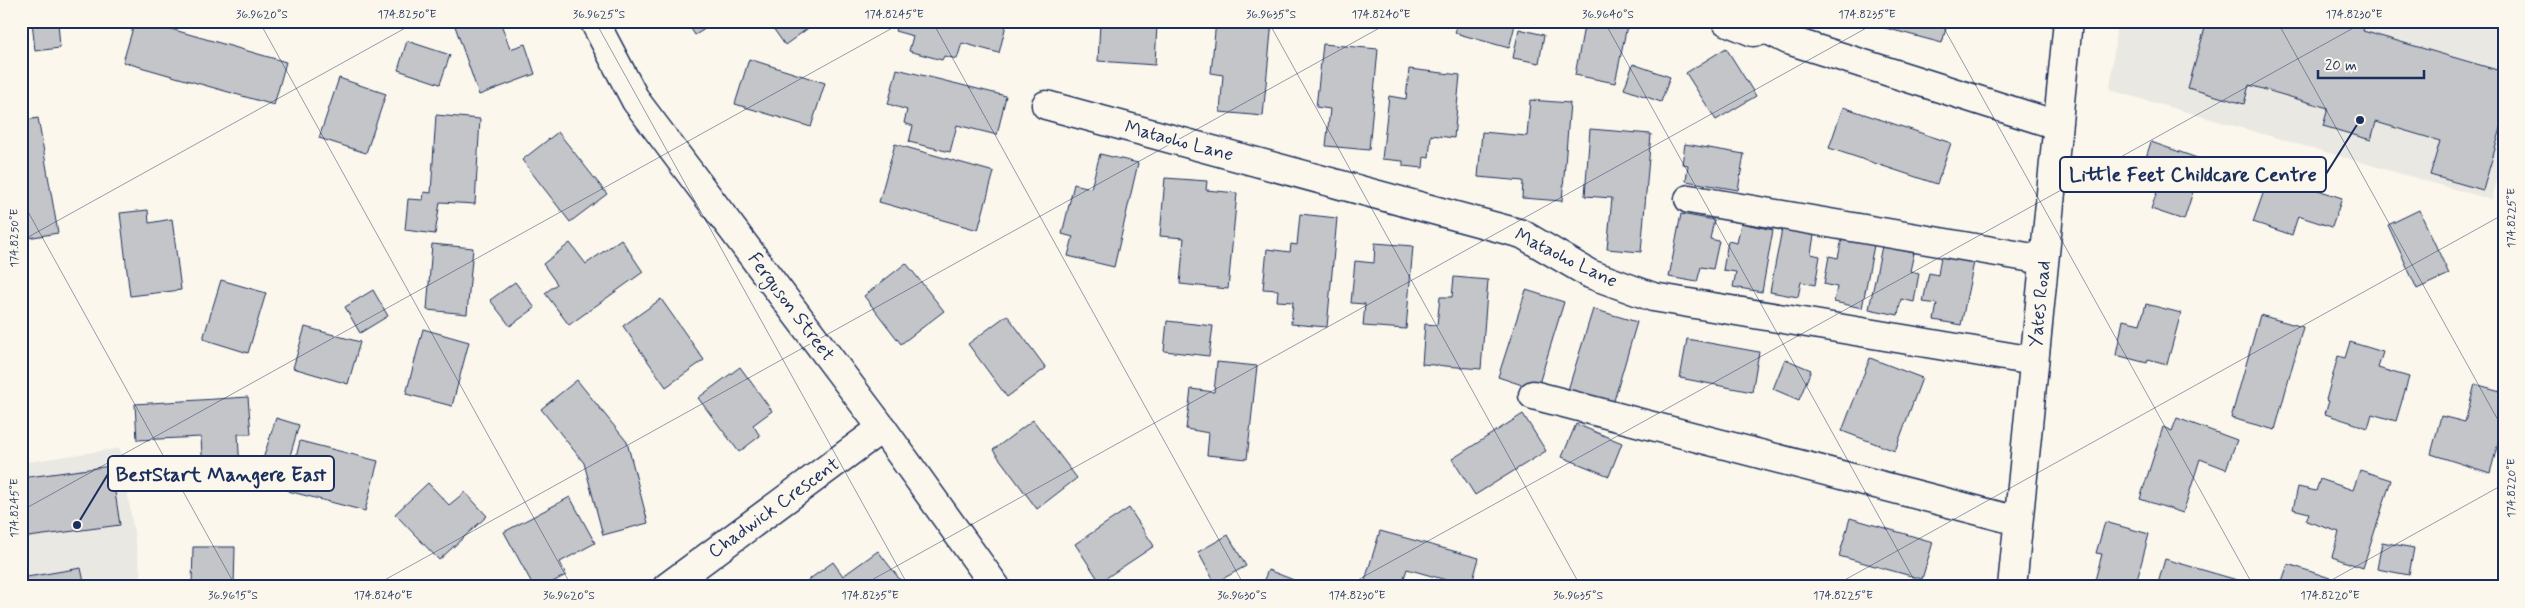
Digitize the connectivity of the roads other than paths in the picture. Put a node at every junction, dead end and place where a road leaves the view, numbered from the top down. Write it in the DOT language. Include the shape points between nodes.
graph roads {
  1 [pos="594,21"];
  2 [pos="1726,21"];
  3 [pos="2068,21"];
  4 [pos="1765,26"];
  5 [pos="1046,105"];
  6 [pos="2057,125"];
  7 [pos="1689,199"];
  8 [pos="2044,260"];
  9 [pos="2034,362"];
  10 [pos="1533,395"];
  11 [pos="882,428"];
  12 [pos="2018,521"];
  13 [pos="667,587"];
  14 [pos="996,587"];
  15 [pos="2012,587"];
  1 -- 11 [label="street, Ferguson Street" via="636,101"];
  2 -- 4 [label="street" via="1752,32"];
  3 -- 6 [label="street, Yates Road"];
  4 -- 6 [label="street" via="1788,40"];
  5 -- 9 [label="street, Mataoho Lane" via="1522,234 1590,274 1653,297"];
  6 -- 8 [label="street, Yates Road"];
  7 -- 8 [label="street"];
  8 -- 9 [label="street, Yates Road"];
  9 -- 12 [label="street, Yates Road"];
  10 -- 12 [label="street"];
  11 -- 13 [label="street, Chadwick Crescent"];
  11 -- 14 [label="street, Ferguson Street"];
  12 -- 15 [label="street, Yates Road"];
}
